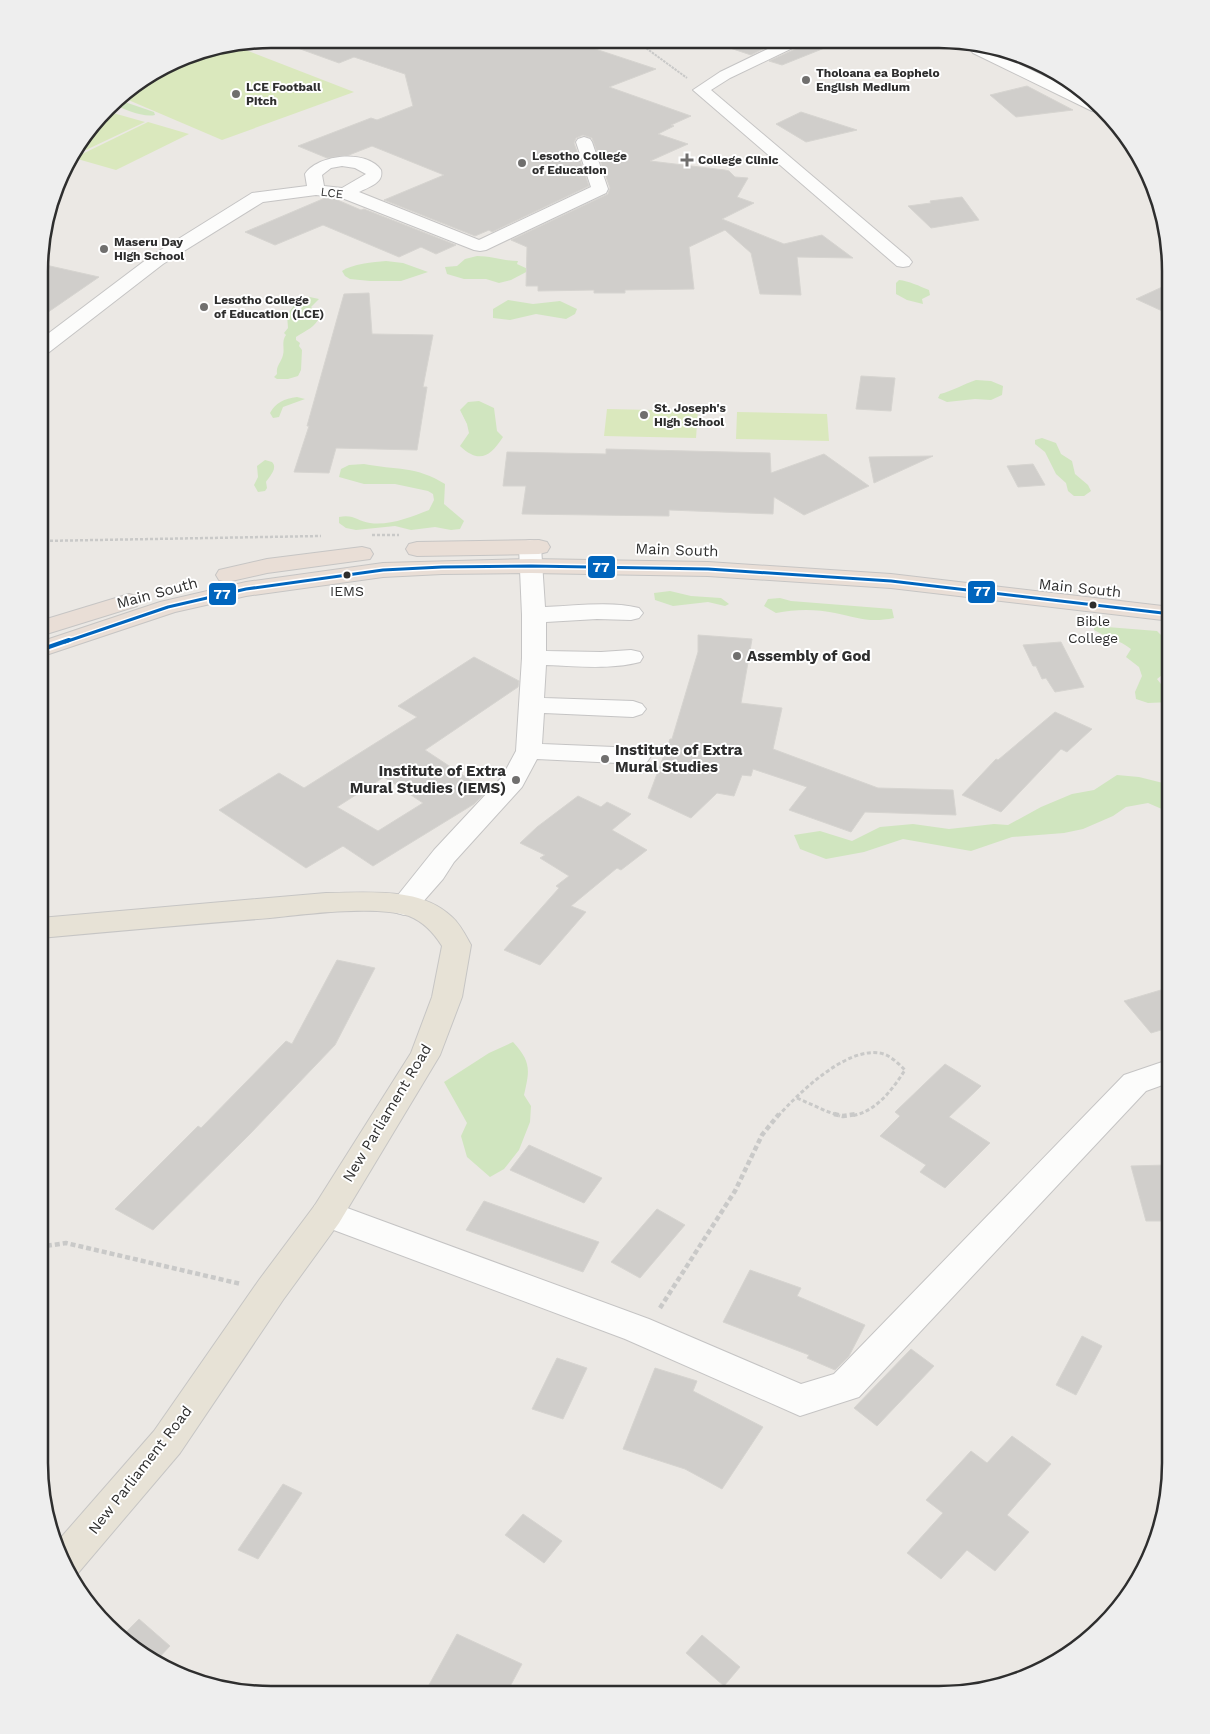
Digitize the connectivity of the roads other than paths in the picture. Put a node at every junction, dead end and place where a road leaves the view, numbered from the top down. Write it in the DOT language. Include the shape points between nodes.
graph roads {
  1 [pos="781,48"];
  2 [pos="981,52"];
  3 [pos="1086,102"];
  4 [pos="584,142"];
  5 [pos="316,190"];
  6 [pos="345,193"];
  7 [pos="903,262"];
  8 [pos="48,343"];
  9 [pos="530,556"];
  10 [pos="1162,599"];
  11 [pos="631,613"];
  12 [pos="1162,613"];
  13 [pos="534,615"];
  14 [pos="48,625"];
  15 [pos="48,647"];
  16 [pos="631,657"];
  17 [pos="534,658"];
  18 [pos="531,704"];
  19 [pos="633,709"];
  20 [pos="529,751"];
  21 [pos="638,756"];
  22 [pos="404,905"];
  23 [pos="48,927"];
  24 [pos="1162,1073"];
  25 [pos="327,1214"];
  26 [pos="68,1558"];
  1 -- 7 [label="street" via="701,90"];
  2 -- 3 [label="street"];
  4 -- 6 [label="street, LCE" via="600,189 480,246"];
  5 -- 6 [label="street, LCE"];
  5 -- 6 [label="street" via="313,174 324,166 353,162 373,170 372,178"];
  5 -- 8 [label="street, LCE" via="258,197 157,260"];
  9 -- 10 [label="highway, Main South" via="704,550"];
  9 -- 12 [label="highway, Main South" via="891,582"];
  9 -- 13 [label="street"];
  9 -- 14 [label="highway, Main South" via="408,549 267,566 172,588"];
  9 -- 15 [label="highway, Main South" via="383,570 246,588 168,607"];
  11 -- 13 [label="street"];
  13 -- 17 [label="street"];
  16 -- 17 [label="street"];
  17 -- 18 [label="street"];
  18 -- 19 [label="street"];
  18 -- 20 [label="street"];
  20 -- 21 [label="street"];
  20 -- 22 [label="street" via="513,781"];
  22 -- 23 [label="main road, New Parliament Road" via="326,903"];
  22 -- 25 [label="main road, New Parliament Road" via="414,906 440,921 456,944 447,997 425,1055"];
  24 -- 25 [label="street" via="1134,1083 846,1386 800,1400 642,1331"];
  25 -- 26 [label="main road, New Parliament Road" via="167,1442"];
}
